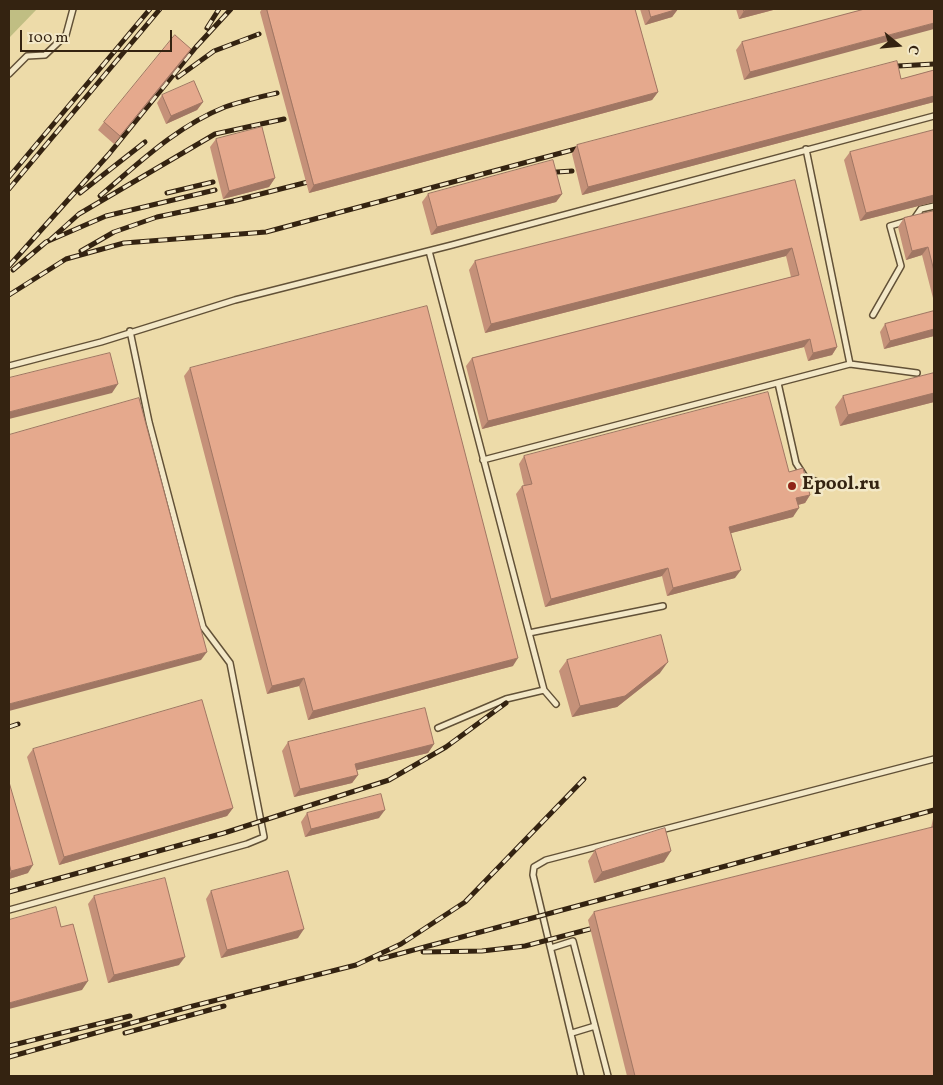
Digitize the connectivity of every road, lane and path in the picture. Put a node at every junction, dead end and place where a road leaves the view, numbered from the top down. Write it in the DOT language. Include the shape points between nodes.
graph roads {
  1 [pos="73,9"];
  2 [pos="9,74"];
  3 [pos="934,116"];
  4 [pos="806,149"];
  5 [pos="934,206"];
  6 [pos="429,251"];
  7 [pos="874,315"];
  8 [pos="130,331"];
  9 [pos="850,364"];
  10 [pos="9,366"];
  11 [pos="917,372"];
  12 [pos="778,383"];
  13 [pos="483,460"];
  14 [pos="827,486"];
  15 [pos="663,606"];
  16 [pos="529,633"];
  17 [pos="544,690"];
  18 [pos="556,704"];
  19 [pos="438,728"];
  20 [pos="934,759"];
  21 [pos="9,910"];
  22 [pos="551,948"];
  23 [pos="595,1026"];
  24 [pos="572,1033"];
  25 [pos="581,1076"];
  26 [pos="608,1076"];
  1 -- 2 [label="lane" via="66,35 45,55 27,56"];
  3 -- 4 [label="lane"];
  4 -- 6 [label="lane"];
  4 -- 9 [label="lane"];
  5 -- 7 [label="lane" via="921,209 914,219 890,226 901,266"];
  6 -- 8 [label="lane" via="235,300"];
  6 -- 13 [label="lane"];
  8 -- 10 [label="lane" via="101,342"];
  8 -- 21 [label="lane" via="149,422 202,627 230,663 264,837"];
  9 -- 11 [label="lane"];
  9 -- 12 [label="lane"];
  12 -- 13 [label="lane"];
  12 -- 14 [label="lane" via="796,463 805,477"];
  13 -- 16 [label="lane"];
  15 -- 16 [label="lane"];
  16 -- 17 [label="lane"];
  17 -- 18 [label="lane"];
  17 -- 19 [label="lane" via="506,699"];
  20 -- 22 [label="lane" via="546,860 534,867 533,876"];
  22 -- 23 [label="lane" via="573,941"];
  22 -- 24 [label="lane"];
  23 -- 24 [label="lane"];
  23 -- 26 [label="lane"];
  24 -- 25 [label="lane"];
}
